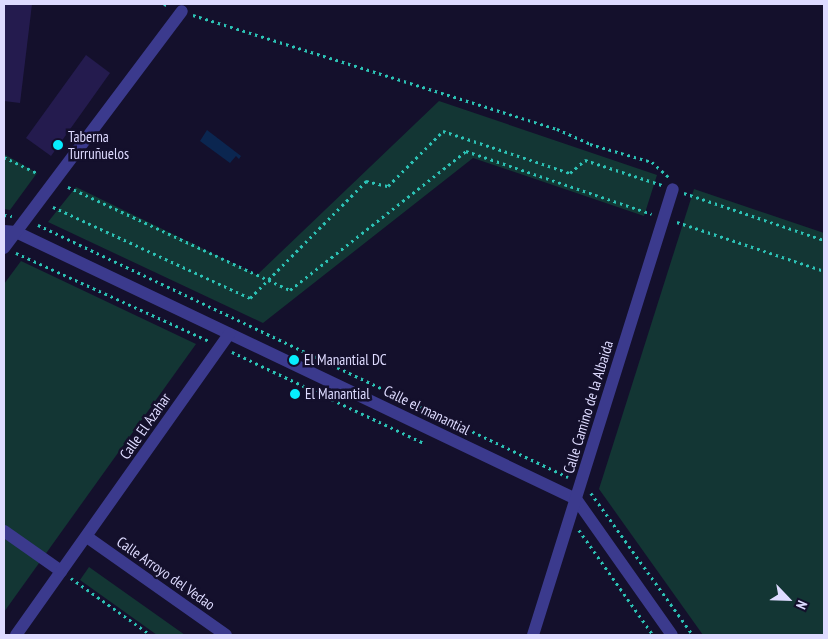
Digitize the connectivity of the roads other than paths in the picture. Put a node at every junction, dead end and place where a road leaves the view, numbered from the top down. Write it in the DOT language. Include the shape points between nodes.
graph roads {
  1 [pos="182,11"];
  2 [pos="673,189"];
  3 [pos="10,231"];
  4 [pos="4,248"];
  5 [pos="229,334"];
  6 [pos="576,499"];
  7 [pos="4,531"];
  8 [pos="87,537"];
  9 [pos="61,571"];
  10 [pos="16,635"];
  11 [pos="226,635"];
  12 [pos="533,635"];
  13 [pos="672,635"];
  1 -- 3 [label="street" via="25,219"];
  2 -- 6 [label="street, Calle Camino de la Albaida"];
  3 -- 4 [label="street"];
  3 -- 5 [label="street, Calle el manantial"];
  5 -- 6 [label="street, Calle el manantial"];
  5 -- 8 [label="street, Calle El Azahar"];
  6 -- 12 [label="street, Calle Camino de la Albaida"];
  6 -- 13 [label="street, Calle el manantial"];
  7 -- 9 [label="street"];
  8 -- 9 [label="street, Calle El Azahar"];
  8 -- 11 [label="street, Calle Arroyo del Vedao"];
  9 -- 10 [label="street, Calle El Azahar"];
}
